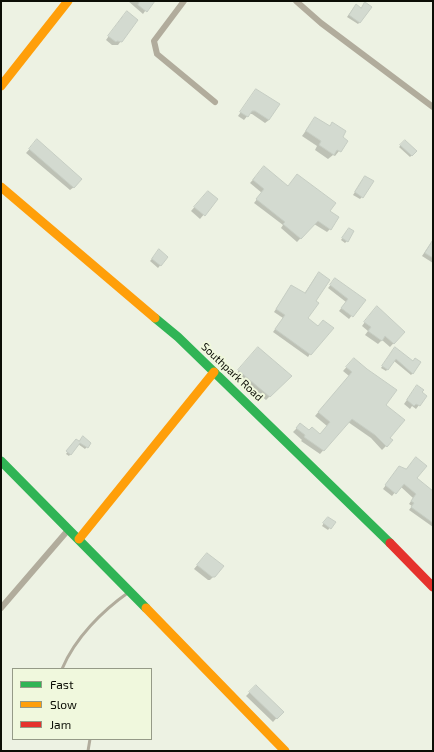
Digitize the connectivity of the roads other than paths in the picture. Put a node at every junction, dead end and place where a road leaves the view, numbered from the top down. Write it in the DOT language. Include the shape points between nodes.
graph roads {
  1 [pos="68,1"];
  2 [pos="184,1"];
  3 [pos="296,1"];
  4 [pos="1,86"];
  5 [pos="215,102"];
  6 [pos="433,107"];
  7 [pos="1,187"];
  8 [pos="214,372"];
  9 [pos="1,461"];
  10 [pos="69,529"];
  11 [pos="79,539"];
  12 [pos="433,587"];
  13 [pos="130,591"];
  14 [pos="1,608"];
  15 [pos="63,668"];
  16 [pos="90,740"];
  17 [pos="88,751"];
  18 [pos="285,751"];
  1 -- 4 [label="street"];
  2 -- 5 [label="street" via="154,41 157,54"];
  3 -- 6 [label="street" via="321,23"];
  7 -- 8 [label="street, Southpark Road" via="178,337"];
  8 -- 11 [label="street"];
  8 -- 12 [label="street, Southpark Road"];
  9 -- 10 [label="street"];
  10 -- 11 [label="street"];
  10 -- 14 [label="street"];
  11 -- 13 [label="street"];
  13 -- 15 [label="lane" via="105,610 72,650"];
  13 -- 18 [label="street"];
  16 -- 17 [label="lane"];
}
